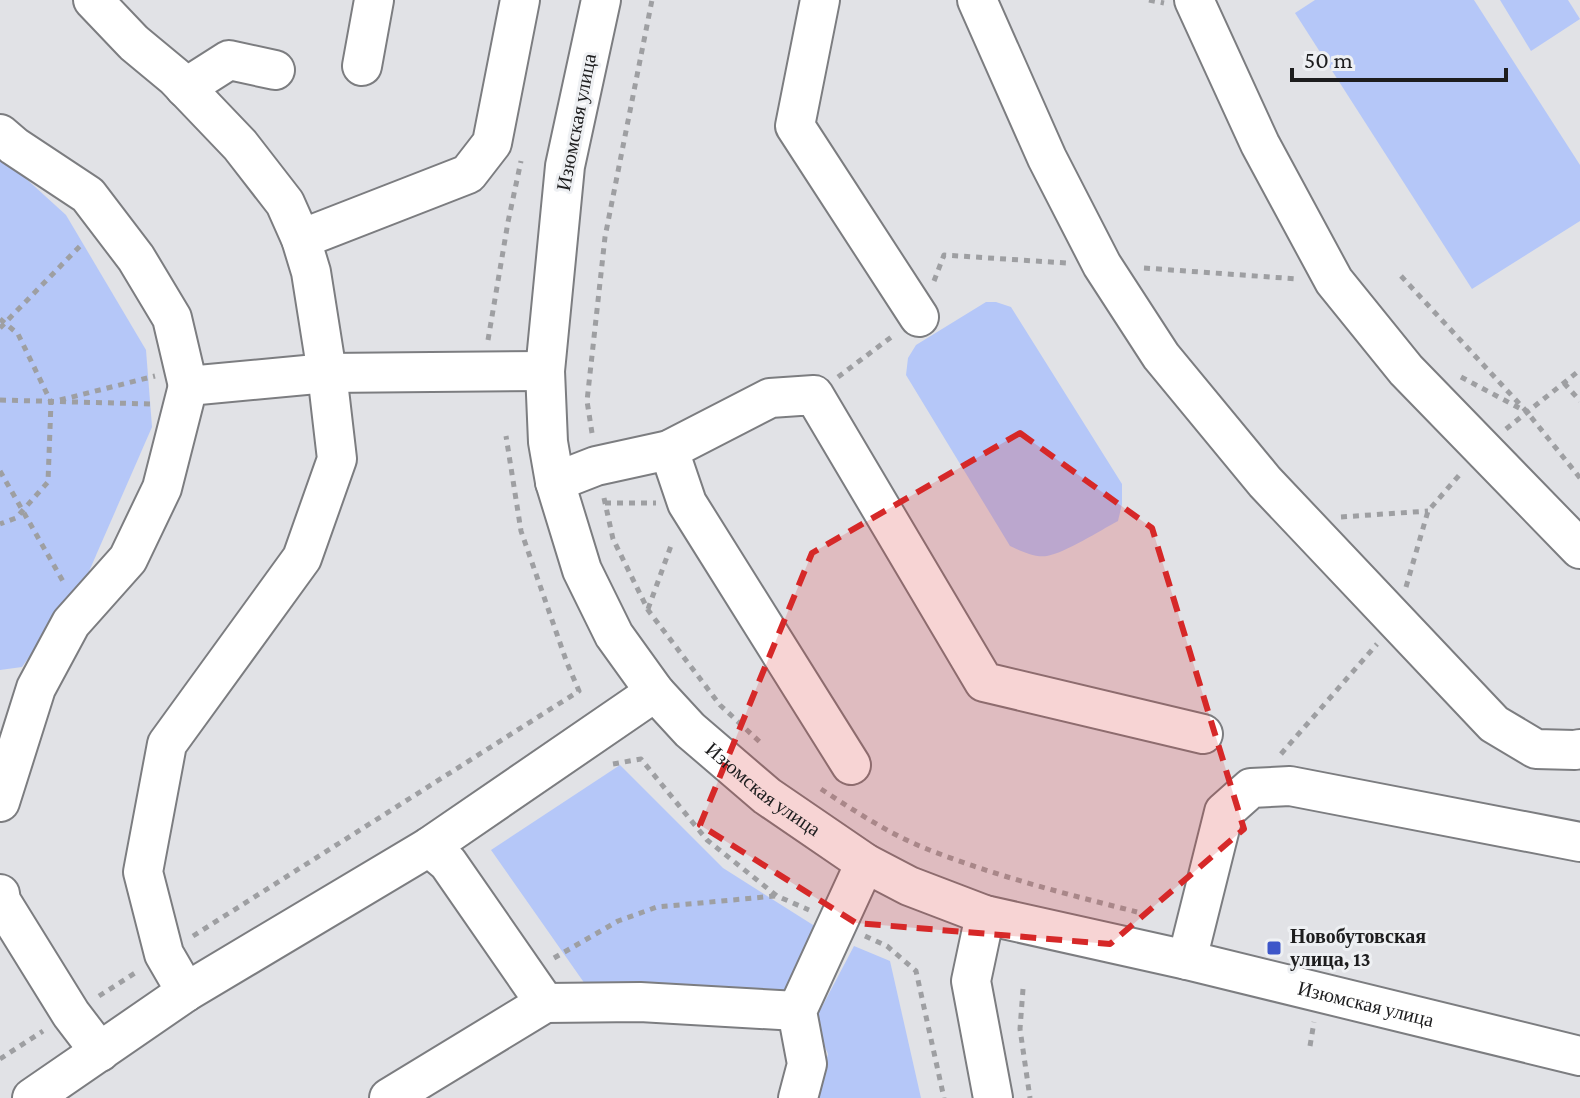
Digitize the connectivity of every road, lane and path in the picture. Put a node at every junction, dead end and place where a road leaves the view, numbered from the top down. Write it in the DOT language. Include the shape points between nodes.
graph roads {
  1 [pos="93,0"];
  2 [pos="374,0"];
  3 [pos="520,0"];
  4 [pos="601,0"];
  5 [pos="652,0"];
  6 [pos="820,0"];
  7 [pos="977,0"];
  8 [pos="1194,0"];
  9 [pos="362,66"];
  10 [pos="275,70"];
  11 [pos="185,88"];
  12 [pos="0,134"];
  13 [pos="524,148"];
  14 [pos="107,220"];
  15 [pos="301,239"];
  16 [pos="1102,265"];
  17 [pos="1401,276"];
  18 [pos="1334,281"];
  19 [pos="919,317"];
  20 [pos="2,323"];
  21 [pos="1580,370"];
  22 [pos="545,371"];
  23 [pos="483,372"];
  24 [pos="327,373"];
  25 [pos="1564,383"];
  26 [pos="185,386"];
  27 [pos="814,395"];
  28 [pos="0,400"];
  29 [pos="1580,401"];
  30 [pos="51,402"];
  31 [pos="1527,412"];
  32 [pos="506,436"];
  33 [pos="1482,449"];
  34 [pos="669,450"];
  35 [pos="0,471"];
  36 [pos="1580,478"];
  37 [pos="555,482"];
  38 [pos="600,484"];
  39 [pos="687,503"];
  40 [pos="23,510"];
  41 [pos="1428,511"];
  42 [pos="1300,519"];
  43 [pos="0,524"];
  44 [pos="1580,549"];
  45 [pos="648,610"];
  46 [pos="81,612"];
  47 [pos="655,692"];
  48 [pos="1203,734"];
  49 [pos="762,745"];
  50 [pos="1580,749"];
  51 [pos="641,759"];
  52 [pos="851,765"];
  53 [pos="820,789"];
  54 [pos="0,802"];
  55 [pos="1580,842"];
  56 [pos="429,847"];
  57 [pos="865,863"];
  58 [pos="0,894"];
  59 [pos="777,896"];
  60 [pos="985,915"];
  61 [pos="837,923"];
  62 [pos="1192,943"];
  63 [pos="164,954"];
  64 [pos="535,989"];
  65 [pos="1023,989"];
  66 [pos="186,992"];
  67 [pos="797,1011"];
  68 [pos="71,1014"];
  69 [pos="100,1052"];
  70 [pos="1580,1056"];
  71 [pos="0,1059"];
  72 [pos="45,1094"];
  73 [pos="389,1098"];
  74 [pos="798,1098"];
  75 [pos="944,1098"];
  76 [pos="993,1098"];
  77 [pos="1030,1098"];
  1 -- 11 [label="street"];
  2 -- 9 [label="street"];
  3 -- 15 [label="street" via="492,143 468,174"];
  4 -- 22 [label="street, Изюмская улица" via="565,166"];
  5 -- 38 [label="path" via="605,237 587,401"];
  6 -- 19 [label="street" via="795,126"];
  7 -- 16 [label="street" via="1047,158"];
  8 -- 18 [label="street" via="1260,144"];
  10 -- 11 [label="street" via="229,60"];
  11 -- 15 [label="street" via="240,145 285,203"];
  12 -- 14 [label="street" via="88,195"];
  13 -- 23 [label="path"];
  14 -- 20 [label="path"];
  14 -- 26 [label="street" via="172,318"];
  15 -- 24 [label="street"];
  16 -- 18 [label="path"];
  16 -- 19 [label="path" via="944,255"];
  16 -- 42 [label="street" via="1161,356"];
  17 -- 31 [label="path"];
  18 -- 33 [label="street" via="1406,370"];
  19 -- 27 [label="path"];
  20 -- 30 [label="path" via="18,334"];
  21 -- 25 [label="path"];
  22 -- 23 [label="street"];
  22 -- 37 [label="street, Изюмская улица"];
  23 -- 24 [label="street"];
  24 -- 26 [label="street"];
  24 -- 63 [label="street" via="337,459 302,558 167,744 143,872"];
  25 -- 29 [label="path"];
  25 -- 31 [label="path"];
  26 -- 30 [label="path"];
  26 -- 30 [label="path"];
  26 -- 46 [label="street" via="162,488 128,559"];
  27 -- 34 [label="street" via="770,398"];
  27 -- 48 [label="street" via="984,682"];
  28 -- 30 [label="path"];
  30 -- 40 [label="path" via="48,482"];
  31 -- 33 [label="path"];
  31 -- 36 [label="path"];
  32 -- 63 [label="path" via="521,531 579,691"];
  33 -- 44 [label="street"];
  34 -- 38 [label="street"];
  34 -- 39 [label="street"];
  35 -- 40 [label="path"];
  37 -- 38 [label="street"];
  37 -- 47 [label="street, Изюмская улица" via="582,570 614,635"];
  38 -- 39 [label="path"];
  38 -- 45 [label="path" via="613,539"];
  39 -- 45 [label="path"];
  39 -- 52 [label="street"];
  40 -- 43 [label="path"];
  40 -- 46 [label="path"];
  41 -- 42 [label="path"];
  42 -- 50 [label="street" via="1494,724 1536,749"];
  45 -- 49 [label="path" via="720,705"];
  46 -- 54 [label="street" via="36,688"];
  47 -- 56 [label="street"];
  47 -- 57 [label="street, Изюмская улица" via="690,730 767,796"];
  51 -- 59 [label="path" via="707,840"];
  53 -- 62 [label="path" via="869,821 926,848"];
  55 -- 62 [label="street" via="1290,786 1251,788 1224,812"];
  56 -- 64 [label="street" via="448,863"];
  56 -- 66 [label="street"];
  57 -- 60 [label="street, Изюмская улица"];
  57 -- 61 [label="street"];
  58 -- 68 [label="street"];
  59 -- 61 [label="path"];
  59 -- 64 [label="path" via="657,907 618,921"];
  60 -- 62 [label="street, Изюмская улица"];
  60 -- 76 [label="street" via="971,981"];
  61 -- 67 [label="street"];
  61 -- 75 [label="path" via="887,946 916,971"];
  62 -- 70 [label="street, Изюмская улица"];
  63 -- 66 [label="street"];
  63 -- 68 [label="path"];
  64 -- 67 [label="street" via="640,1002"];
  64 -- 73 [label="street"];
  65 -- 77 [label="path" via="1020,1029"];
  66 -- 69 [label="street"];
  67 -- 74 [label="street" via="807,1064"];
  68 -- 69 [label="street"];
  68 -- 71 [label="path"];
  69 -- 72 [label="street"];
}
